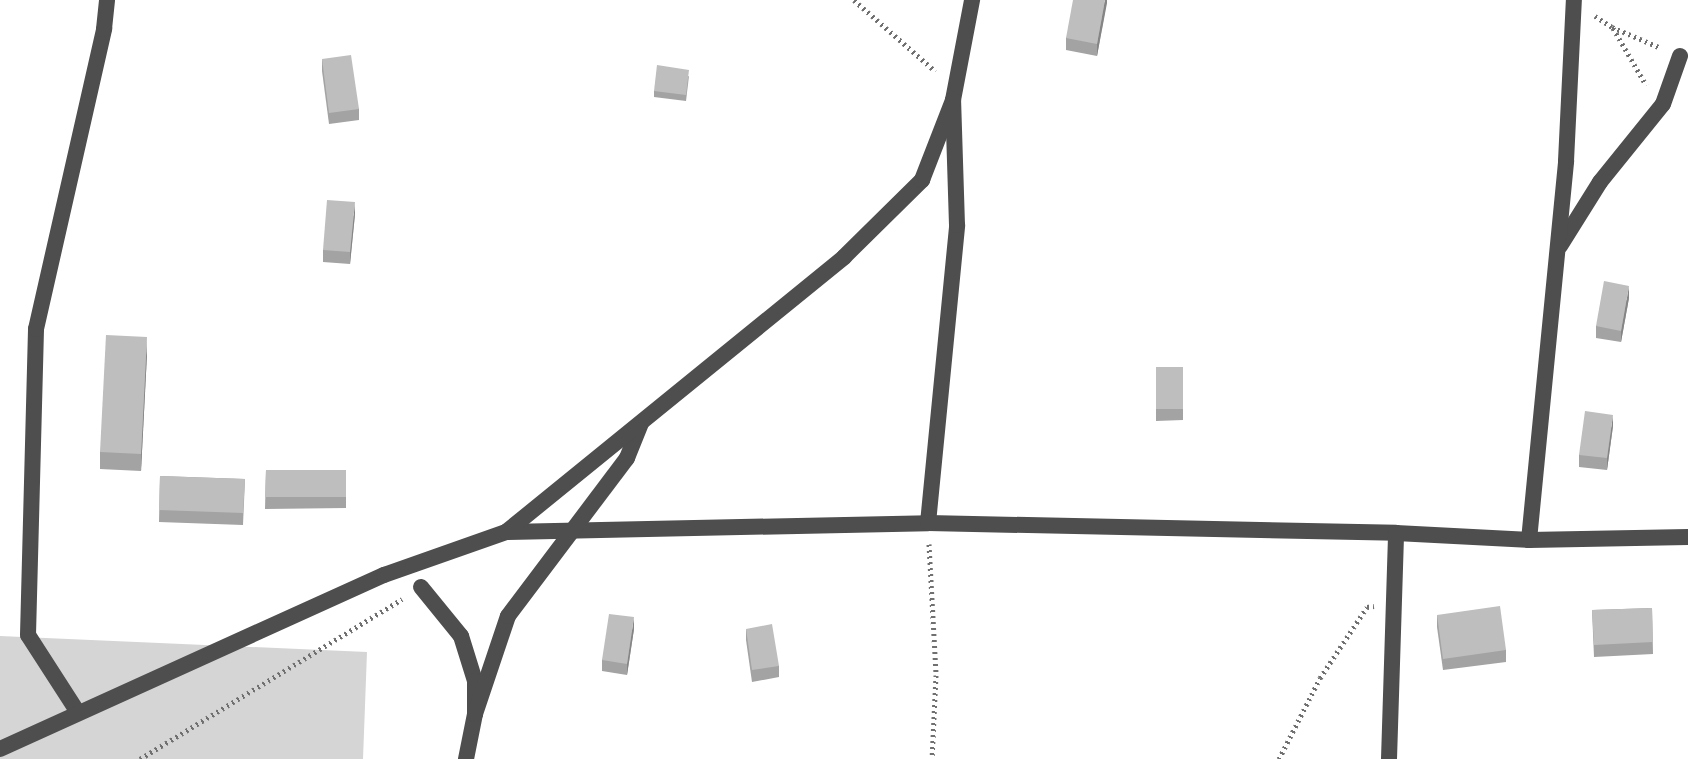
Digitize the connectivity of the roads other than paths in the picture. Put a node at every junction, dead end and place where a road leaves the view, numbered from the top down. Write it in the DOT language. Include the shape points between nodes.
graph roads {
  1 [pos="107,0"];
  2 [pos="972,0"];
  3 [pos="1574,1"];
  4 [pos="1680,56"];
  5 [pos="951,104"];
  6 [pos="1557,250"];
  7 [pos="641,421"];
  8 [pos="928,523"];
  9 [pos="506,532"];
  10 [pos="567,532"];
  11 [pos="1396,533"];
  12 [pos="1688,537"];
  13 [pos="1529,540"];
  14 [pos="421,587"];
  15 [pos="77,711"];
  16 [pos="475,714"];
  17 [pos="0,749"];
  18 [pos="466,759"];
  19 [pos="1389,759"];
  1 -- 15 [label="street" via="36,329 28,635"];
  2 -- 5 [label="street"];
  3 -- 6 [label="street"];
  4 -- 6 [label="street" via="1663,104 1600,182"];
  5 -- 7 [label="street" via="922,180 844,257"];
  5 -- 8 [label="street" via="957,225"];
  6 -- 13 [label="street"];
  7 -- 9 [label="street"];
  7 -- 10 [label="street" via="627,458"];
  8 -- 10 [label="street"];
  8 -- 11 [label="street"];
  9 -- 10 [label="street"];
  9 -- 15 [label="street" via="384,575"];
  10 -- 16 [label="street" via="508,616"];
  11 -- 13 [label="street"];
  11 -- 19 [label="street"];
  12 -- 13 [label="street"];
  14 -- 16 [label="street" via="461,636 475,681"];
  15 -- 17 [label="street"];
  16 -- 18 [label="street"];
}
